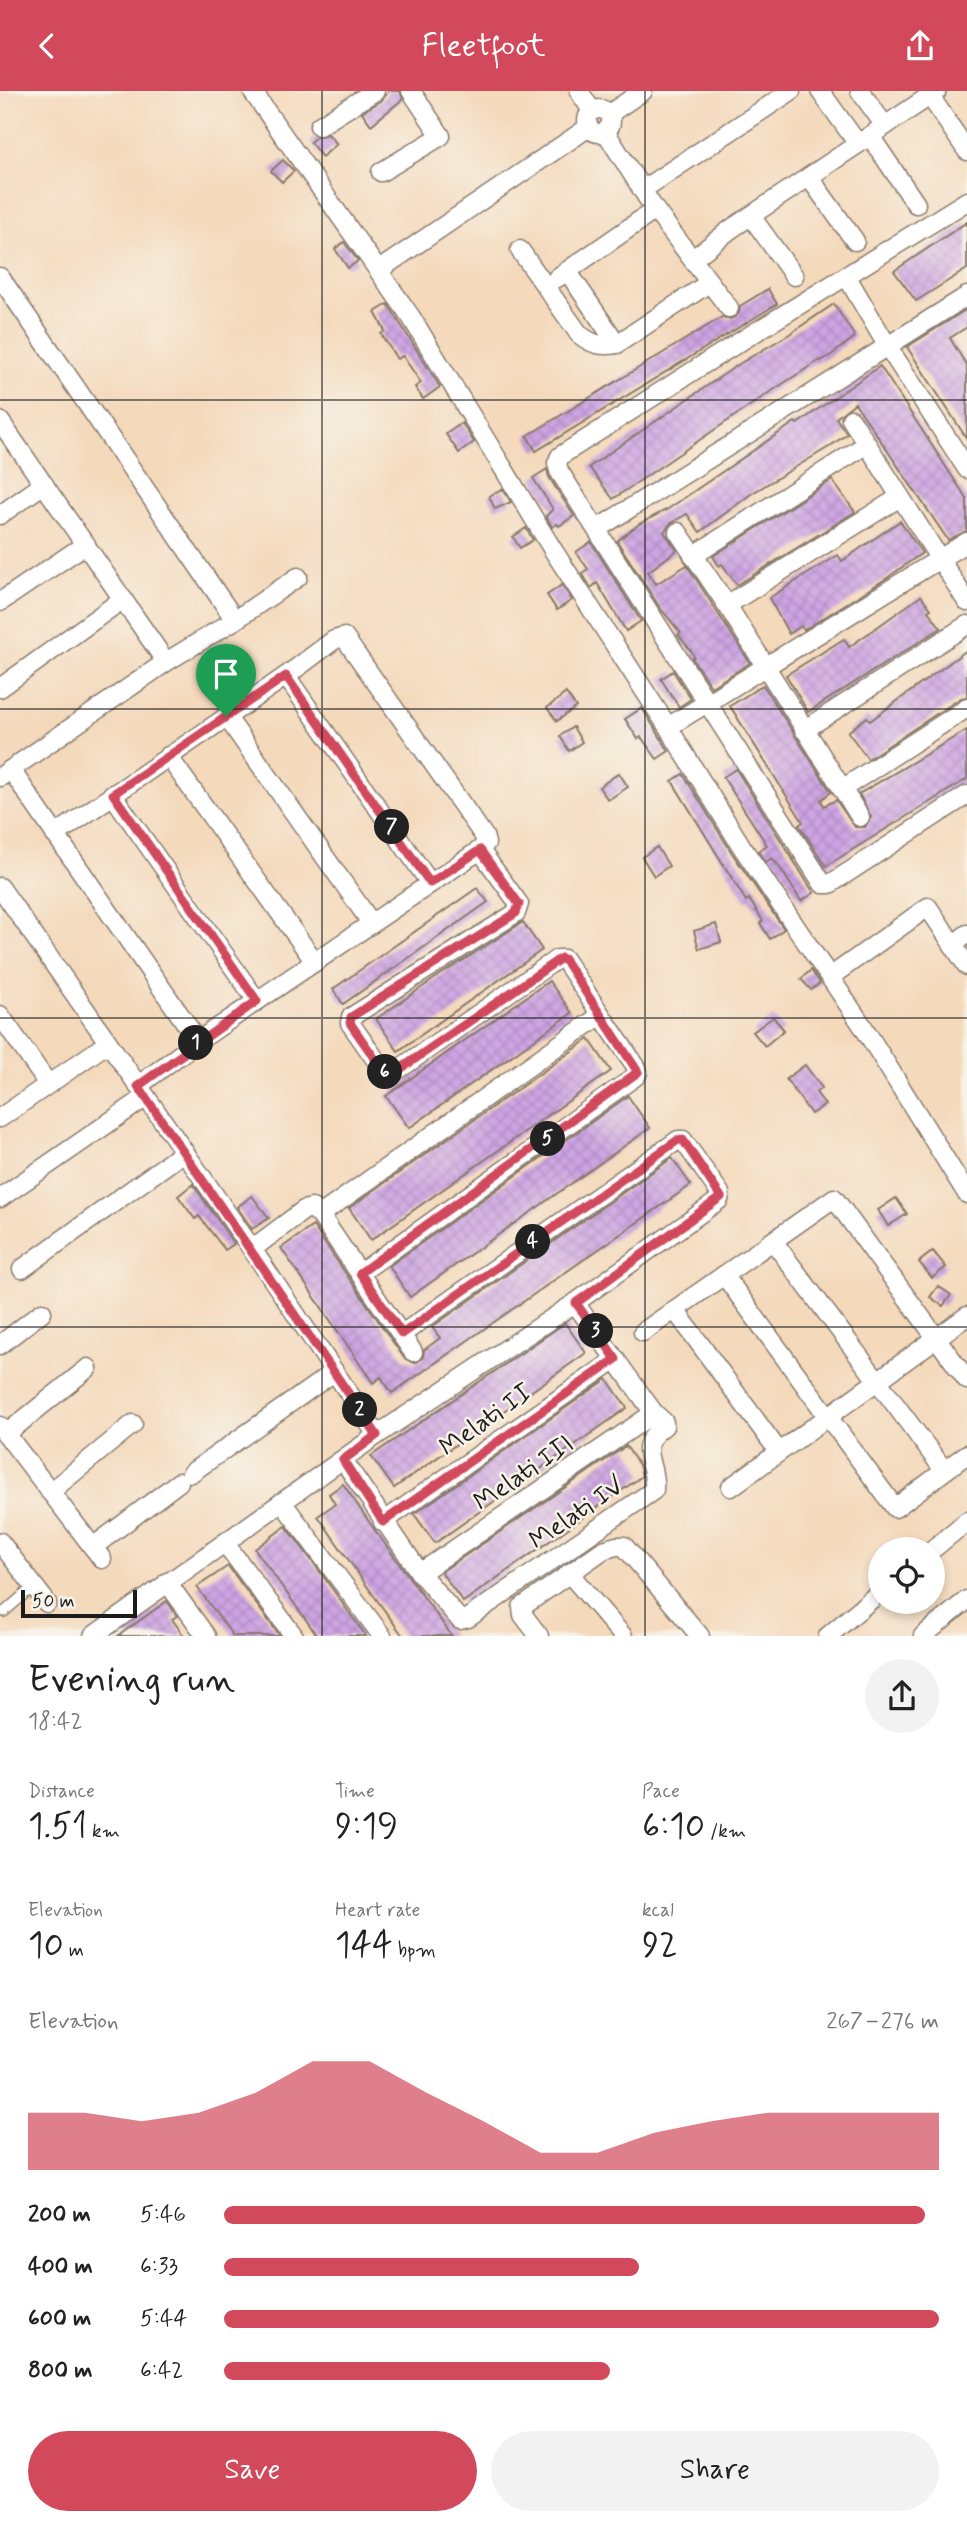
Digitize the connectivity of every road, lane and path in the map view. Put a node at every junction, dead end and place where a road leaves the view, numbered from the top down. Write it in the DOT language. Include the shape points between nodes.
graph roads {
  1 [pos="252,91"];
  2 [pos="375,91"];
  3 [pos="411,91"];
  4 [pos="579,91"];
  5 [pos="643,91"];
  6 [pos="791,91"];
  7 [pos="820,91"];
  8 [pos="860,91"];
  9 [pos="933,94"];
  10 [pos="599,121"];
  11 [pos="319,126"];
  12 [pos="871,135"];
  13 [pos="967,151"];
  14 [pos="381,172"];
  15 [pos="809,177"];
  16 [pos="642,190"];
  17 [pos="967,201"];
  18 [pos="916,204"];
  19 [pos="655,210"];
  20 [pos="751,216"];
  21 [pos="855,241"];
  22 [pos="520,250"];
  23 [pos="693,259"];
  24 [pos="379,270"];
  25 [pos="568,272"];
  26 [pos="794,276"];
  27 [pos="0,277"];
  28 [pos="847,277"];
  29 [pos="709,283"];
  30 [pos="545,285"];
  31 [pos="967,296"];
  32 [pos="729,308"];
  33 [pos="617,344"];
  34 [pos="888,347"];
  35 [pos="851,419"];
  36 [pos="1,425"];
  37 [pos="867,444"];
  38 [pos="967,469"];
  39 [pos="44,484"];
  40 [pos="900,497"];
  41 [pos="0,515"];
  42 [pos="597,529"];
  43 [pos="678,532"];
  44 [pos="967,542"];
  45 [pos="86,544"];
  46 [pos="693,556"];
  47 [pos="940,560"];
  48 [pos="298,577"];
  49 [pos="123,599"];
  50 [pos="0,602"];
  51 [pos="967,602"];
  52 [pos="727,605"];
  53 [pos="235,620"];
  54 [pos="967,625"];
  55 [pos="166,662"];
  56 [pos="765,666"];
  57 [pos="286,676"];
  58 [pos="0,688"];
  59 [pos="705,703"];
  60 [pos="967,708"];
  61 [pos="226,716"];
  62 [pos="668,727"];
  63 [pos="804,730"];
  64 [pos="168,756"];
  65 [pos="6,774"];
  66 [pos="842,789"];
  67 [pos="113,794"];
  68 [pos="967,795"];
  69 [pos="859,817"];
  70 [pos="55,835"];
  71 [pos="480,850"];
  72 [pos="430,883"];
  73 [pos="0,887"];
  74 [pos="372,924"];
  75 [pos="960,940"];
  76 [pos="315,963"];
  77 [pos="967,966"];
  78 [pos="830,977"];
  79 [pos="257,1001"];
  80 [pos="601,1015"];
  81 [pos="2,1023"];
  82 [pos="198,1041"];
  83 [pos="108,1043"];
  84 [pos="48,1084"];
  85 [pos="142,1091"];
  86 [pos="0,1118"];
  87 [pos="184,1152"];
  88 [pos="967,1194"];
  89 [pos="0,1198"];
  90 [pos="320,1215"];
  91 [pos="773,1241"];
  92 [pos="252,1249"];
  93 [pos="22,1269"];
  94 [pos="360,1273"];
  95 [pos="724,1275"];
  96 [pos="576,1303"];
  97 [pos="675,1310"];
  98 [pos="42,1311"];
  99 [pos="967,1316"];
  100 [pos="643,1332"];
  101 [pos="402,1334"];
  102 [pos="935,1338"];
  103 [pos="0,1345"];
  104 [pos="412,1352"];
  105 [pos="616,1359"];
  106 [pos="88,1368"];
  107 [pos="334,1372"];
  108 [pos="967,1380"];
  109 [pos="877,1381"];
  110 [pos="654,1413"];
  111 [pos="828,1417"];
  112 [pos="133,1424"];
  113 [pos="3,1430"];
  114 [pos="377,1435"];
  115 [pos="779,1452"];
  116 [pos="967,1454"];
  117 [pos="343,1460"];
  118 [pos="944,1470"];
  119 [pos="731,1487"];
  120 [pos="50,1492"];
  121 [pos="282,1502"];
  122 [pos="967,1521"];
  123 [pos="383,1522"];
  124 [pos="945,1539"];
  125 [pos="0,1542"];
  126 [pos="225,1543"];
  127 [pos="420,1573"];
  128 [pos="569,1573"];
  129 [pos="167,1582"];
  130 [pos="34,1586"];
  131 [pos="967,1600"];
  132 [pos="47,1602"];
  133 [pos="868,1602"];
  134 [pos="4,1612"];
  135 [pos="93,1636"];
  136 [pos="206,1636"];
  137 [pos="294,1636"];
  138 [pos="382,1636"];
  139 [pos="538,1636"];
  140 [pos="623,1636"];
  141 [pos="700,1636"];
  142 [pos="828,1636"];
  143 [pos="923,1636"];
  1 -- 24 [label="street"];
  2 -- 11 [label="street"];
  3 -- 14 [label="street" via="441,136"];
  4 -- 10 [label="street"];
  5 -- 10 [label="street"];
  6 -- 16 [label="street"];
  7 -- 12 [label="street"];
  8 -- 12 [label="street"];
  9 -- 12 [label="street"];
  9 -- 13 [label="street"];
  10 -- 16 [label="street"];
  10 -- 24 [label="street"];
  12 -- 15 [label="street"];
  12 -- 18 [label="street"];
  15 -- 20 [label="street"];
  15 -- 21 [label="street"];
  16 -- 19 [label="street"];
  17 -- 28 [label="street"];
  19 -- 23 [label="street"];
  19 -- 25 [label="street"];
  20 -- 23 [label="street"];
  20 -- 26 [label="street"];
  22 -- 30 [label="street"];
  23 -- 29 [label="street"];
  24 -- 62 [label="street"];
  25 -- 30 [label="street"];
  25 -- 33 [label="street"];
  27 -- 53 [label="street"];
  28 -- 34 [label="street"];
  28 -- 42 [label="street" via="561,457 559,471"];
  29 -- 32 [label="street"];
  29 -- 33 [label="street"];
  30 -- 33 [label="street" via="579,334 600,345"];
  31 -- 34 [label="street"];
  34 -- 38 [label="street"];
  34 -- 42 [label="street"];
  35 -- 37 [label="street"];
  36 -- 39 [label="street"];
  37 -- 40 [label="street"];
  37 -- 46 [label="street"];
  39 -- 41 [label="street"];
  39 -- 45 [label="street"];
  40 -- 47 [label="street"];
  40 -- 52 [label="street"];
  42 -- 59 [label="street"];
  43 -- 46 [label="street"];
  44 -- 47 [label="street"];
  45 -- 49 [label="street"];
  45 -- 50 [label="street"];
  46 -- 52 [label="street"];
  47 -- 51 [label="street"];
  47 -- 56 [label="street"];
  48 -- 53 [label="street"];
  49 -- 55 [label="street"];
  49 -- 58 [label="street"];
  52 -- 56 [label="street"];
  53 -- 55 [label="street"];
  54 -- 63 [label="street"];
  55 -- 65 [label="street"];
  56 -- 59 [label="street"];
  56 -- 63 [label="street"];
  57 -- 61 [label="street"];
  57 -- 71 [label="street" via="344,637 484,836 486,843"];
  57 -- 72 [label="street"];
  59 -- 62 [label="street"];
  59 -- 68 [label="street" via="823,884 830,884"];
  60 -- 66 [label="street"];
  61 -- 64 [label="street"];
  61 -- 74 [label="street"];
  62 -- 78 [label="street"];
  63 -- 66 [label="street"];
  64 -- 67 [label="street"];
  64 -- 76 [label="street"];
  65 -- 70 [label="street"];
  66 -- 69 [label="street"];
  67 -- 70 [label="street"];
  67 -- 79 [label="street"];
  70 -- 82 [label="street"];
  71 -- 72 [label="street"];
  71 -- 80 [label="street" via="519,904 516,913 351,1017 350,1023 385,1073 393,1074 557,958 564,959"];
  72 -- 74 [label="street"];
  73 -- 83 [label="street"];
  74 -- 76 [label="street"];
  75 -- 77 [label="street"];
  75 -- 78 [label="street" via="928,907"];
  76 -- 79 [label="street"];
  78 -- 88 [label="street"];
  79 -- 82 [label="street"];
  80 -- 90 [label="street"];
  80 -- 94 [label="street" via="637,1068 636,1076"];
  81 -- 84 [label="street"];
  82 -- 85 [label="street"];
  83 -- 84 [label="street"];
  83 -- 85 [label="street"];
  84 -- 86 [label="street"];
  85 -- 87 [label="street"];
  85 -- 89 [label="street"];
  87 -- 92 [label="street"];
  87 -- 93 [label="street"];
  90 -- 92 [label="street" via="312,1208 304,1210"];
  90 -- 94 [label="street"];
  91 -- 95 [label="street"];
  91 -- 102 [label="street" via="834,1198"];
  91 -- 109 [label="street"];
  92 -- 107 [label="street"];
  94 -- 101 [label="street"];
  95 -- 97 [label="street"];
  95 -- 111 [label="street"];
  96 -- 101 [label="street" via="719,1200 720,1193 683,1140"];
  96 -- 105 [label="street"];
  96 -- 114 [label="street"];
  97 -- 100 [label="street"];
  97 -- 115 [label="street"];
  98 -- 103 [label="street"];
  99 -- 102 [label="street"];
  101 -- 104 [label="street"];
  102 -- 108 [label="street"];
  102 -- 109 [label="street"];
  105 -- 110 [label="street"];
  105 -- 123 [label="street, Melati II"];
  106 -- 113 [label="street"];
  107 -- 114 [label="street"];
  107 -- 120 [label="street" via="185,1478 98,1553"];
  109 -- 111 [label="street"];
  109 -- 118 [label="street"];
  110 -- 127 [label="street, Melati III"];
  110 -- 127 [label="street, Melati IV" via="664,1426 649,1439 647,1448 654,1485 651,1493 468,1618 460,1620"];
  111 -- 115 [label="street"];
  111 -- 118 [label="street" via="895,1508"];
  112 -- 120 [label="street"];
  113 -- 120 [label="street"];
  114 -- 117 [label="street"];
  115 -- 119 [label="street"];
  116 -- 118 [label="street"];
  117 -- 121 [label="street"];
  117 -- 123 [label="street"];
  121 -- 126 [label="street"];
  121 -- 138 [label="street"];
  122 -- 124 [label="street"];
  123 -- 127 [label="street"];
  125 -- 130 [label="street"];
  126 -- 129 [label="street"];
  126 -- 137 [label="street"];
  128 -- 139 [label="street" via="522,1607"];
  128 -- 140 [label="street"];
  128 -- 141 [label="street" via="603,1550 624,1546"];
  129 -- 135 [label="street"];
  129 -- 136 [label="street"];
  130 -- 132 [label="street"];
  130 -- 134 [label="lane"];
  131 -- 143 [label="street"];
  133 -- 142 [label="street"];
}
